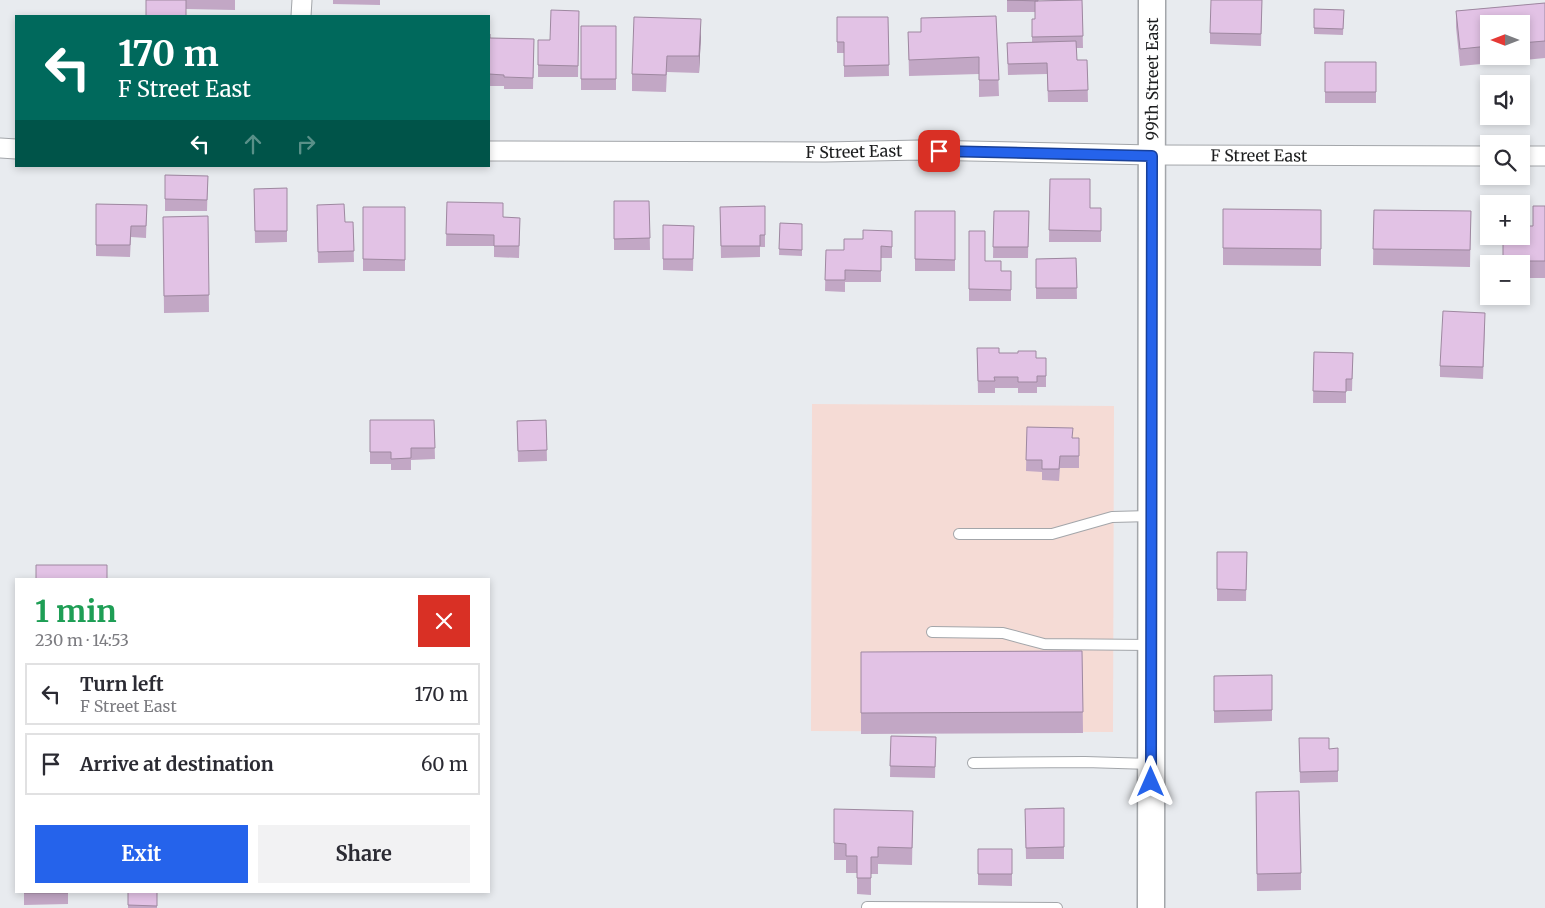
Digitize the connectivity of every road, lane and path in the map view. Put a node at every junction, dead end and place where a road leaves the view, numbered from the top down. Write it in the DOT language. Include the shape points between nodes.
graph roads {
  1 [pos="302,0"];
  2 [pos="1152,0"];
  3 [pos="301,15"];
  4 [pos="0,148"];
  5 [pos="15,148"];
  6 [pos="490,150"];
  7 [pos="1152,156"];
  8 [pos="1480,156"];
  9 [pos="1530,156"];
  10 [pos="1545,156"];
  11 [pos="1152,516"];
  12 [pos="959,534"];
  13 [pos="932,632"];
  14 [pos="1152,645"];
  15 [pos="973,763"];
  16 [pos="1152,764"];
  17 [pos="867,907"];
  18 [pos="1057,908"];
  19 [pos="1151,908"];
  1 -- 3 [label="street"];
  2 -- 7 [label="street, 99th Street East"];
  4 -- 5 [label="street"];
  6 -- 7 [label="street, F Street East" via="920,150"];
  7 -- 8 [label="street, F Street East"];
  7 -- 11 [label="street, 99th Street East"];
  9 -- 10 [label="street"];
  11 -- 12 [label="lane" via="1112,517 1052,534"];
  11 -- 14 [label="street, 99th Street East"];
  13 -- 14 [label="lane" via="1003,634 1044,644"];
  14 -- 16 [label="street, 99th Street East"];
  15 -- 16 [label="lane"];
  16 -- 19 [label="street, 99th Street East"];
  17 -- 18 [label="lane"];
}
